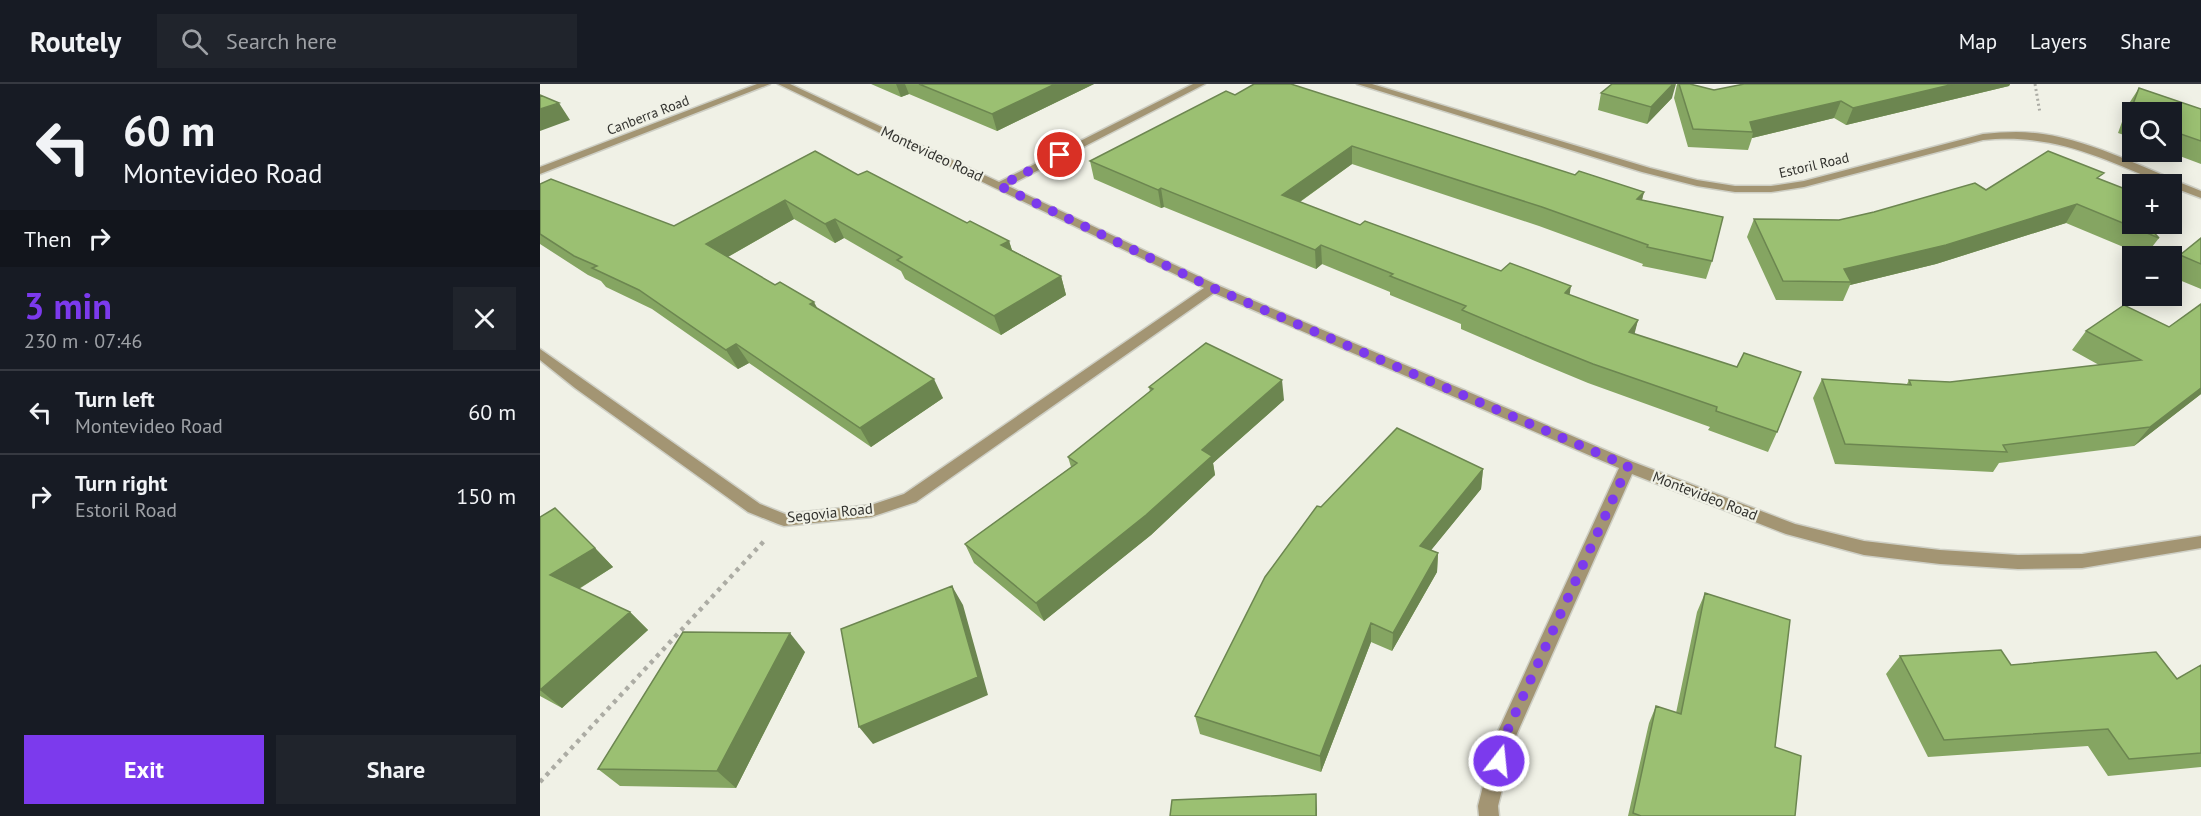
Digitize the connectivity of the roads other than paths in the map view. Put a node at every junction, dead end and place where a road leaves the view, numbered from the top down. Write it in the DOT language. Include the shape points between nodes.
graph roads {
  1 [pos="765,84"];
  2 [pos="783,84"];
  3 [pos="1200,84"];
  4 [pos="1362,84"];
  5 [pos="540,171"];
  6 [pos="1000,186"];
  7 [pos="2201,195"];
  8 [pos="1213,288"];
  9 [pos="540,352"];
  10 [pos="1628,466"];
  11 [pos="2201,542"];
  12 [pos="1489,816"];
  1 -- 5 [label="street, Canberra Road"];
  2 -- 6 [label="street, Montevideo Road"];
  3 -- 6 [label="street"];
  4 -- 7 [label="street, Estoril Road" via="1646,170 1735,189 1804,184 1983,137 2012,135 2045,136 2082,147"];
  6 -- 8 [label="street, Montevideo Road"];
  8 -- 9 [label="street, Segovia Road" via="910,498 871,511 784,519 754,508 580,385"];
  8 -- 10 [label="street, Montevideo Road"];
  10 -- 11 [label="street, Montevideo Road" via="1792,530 1864,548 2018,562 2082,561"];
  10 -- 12 [label="street" via="1504,738"];
}
